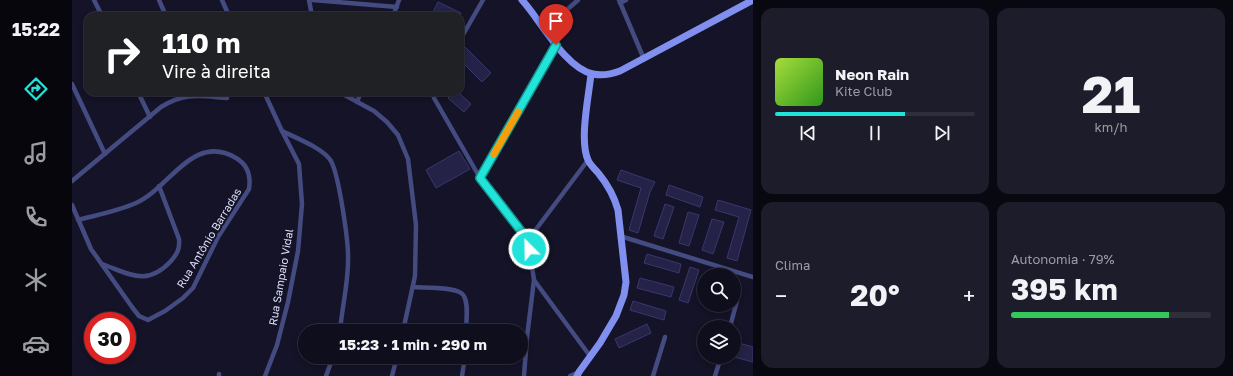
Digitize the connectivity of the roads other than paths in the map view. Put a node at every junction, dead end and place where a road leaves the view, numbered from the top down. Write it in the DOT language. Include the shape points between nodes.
graph roads {
  1 [pos="94,0"];
  2 [pos="158,0"];
  3 [pos="222,0"];
  4 [pos="309,0"];
  5 [pos="312,0"];
  6 [pos="399,0"];
  7 [pos="482,0"];
  8 [pos="522,0"];
  9 [pos="578,0"];
  10 [pos="626,0"];
  11 [pos="753,0"];
  12 [pos="620,2"];
  13 [pos="397,7"];
  14 [pos="100,12"];
  15 [pos="164,12"];
  16 [pos="227,12"];
  17 [pos="311,12"];
  18 [pos="395,12"];
  19 [pos="545,29"];
  20 [pos="464,33"];
  21 [pos="556,45"];
  22 [pos="644,59"];
  23 [pos="591,74"];
  24 [pos="72,84"];
  25 [pos="140,96"];
  26 [pos="186,96"];
  27 [pos="216,96"];
  28 [pos="266,96"];
  29 [pos="346,96"];
  30 [pos="359,96"];
  31 [pos="434,96"];
  32 [pos="227,98"];
  33 [pos="356,102"];
  34 [pos="150,117"];
  35 [pos="282,131"];
  36 [pos="105,154"];
  37 [pos="588,160"];
  38 [pos="480,178"];
  39 [pos="72,181"];
  40 [pos="158,186"];
  41 [pos="72,205"];
  42 [pos="78,220"];
  43 [pos="620,236"];
  44 [pos="528,240"];
  45 [pos="102,264"];
  46 [pos="753,277"];
  47 [pos="534,280"];
  48 [pos="413,287"];
  49 [pos="341,324"];
  50 [pos="405,324"];
  51 [pos="466,324"];
  52 [pos="665,337"];
  53 [pos="590,356"];
  54 [pos="330,364"];
  55 [pos="395,364"];
  56 [pos="464,364"];
  57 [pos="719,364"];
  58 [pos="578,374"];
  59 [pos="265,376"];
  60 [pos="326,376"];
  61 [pos="392,376"];
  62 [pos="462,376"];
  63 [pos="524,376"];
  64 [pos="570,376"];
  65 [pos="653,376"];
  66 [pos="715,376"];
  1 -- 14 [label="street"];
  2 -- 15 [label="street"];
  3 -- 16 [label="street"];
  4 -- 17 [label="street"];
  5 -- 13 [label="street"];
  6 -- 13 [label="street"];
  7 -- 20 [label="street"];
  8 -- 19 [label="street"];
  9 -- 19 [label="street"];
  10 -- 12 [label="street"];
  11 -- 22 [label="street"];
  12 -- 22 [label="street"];
  13 -- 18 [label="street"];
  19 -- 21 [label="street"];
  21 -- 23 [label="street" via="575,65"];
  21 -- 38 [label="street"];
  22 -- 23 [label="street" via="614,73"];
  23 -- 37 [label="street" via="586,120"];
  24 -- 36 [label="street"];
  25 -- 34 [label="street"];
  26 -- 34 [label="street" via="173,100"];
  27 -- 32 [label="street"];
  28 -- 35 [label="street, Rua Sampaio Vidal"];
  29 -- 33 [label="street"];
  30 -- 33 [label="street"];
  31 -- 38 [label="street"];
  33 -- 48 [label="street" via="374,110 388,122 398,135 408,159 416,225"];
  34 -- 36 [label="street"];
  35 -- 49 [label="street" via="324,154 331,162 337,179 348,260"];
  35 -- 59 [label="street, Rua Sampaio Vidal" via="299,164 302,204 298,251 288,302 277,345"];
  36 -- 39 [label="street"];
  37 -- 43 [label="street" via="609,187 614,198 618,210"];
  37 -- 44 [label="street"];
  38 -- 44 [label="street"];
  40 -- 42 [label="street, Rua Antônio Barradas" via="136,203"];
  40 -- 45 [label="street" via="179,239 180,247 176,256 162,272 143,277 133,276"];
  40 -- 45 [label="street, Rua Antônio Barradas" via="185,163 204,153 220,151 241,161 251,180 249,189 222,231 193,288 154,318 148,320 139,316"];
  41 -- 42 [label="street, Rua Antônio Barradas"];
  42 -- 45 [label="street, Rua Antônio Barradas" via="91,249"];
  43 -- 46 [label="street"];
  43 -- 53 [label="street" via="626,282 624,295 616,316"];
  44 -- 47 [label="street"];
  47 -- 53 [label="street"];
  47 -- 63 [label="street"];
  48 -- 50 [label="street"];
  48 -- 51 [label="street" via="461,292 466,302"];
  52 -- 65 [label="street"];
  53 -- 58 [label="street"];
  54 -- 60 [label="street"];
  55 -- 61 [label="street"];
  56 -- 62 [label="street"];
  57 -- 66 [label="street"];
  58 -- 64 [label="street"];
}
